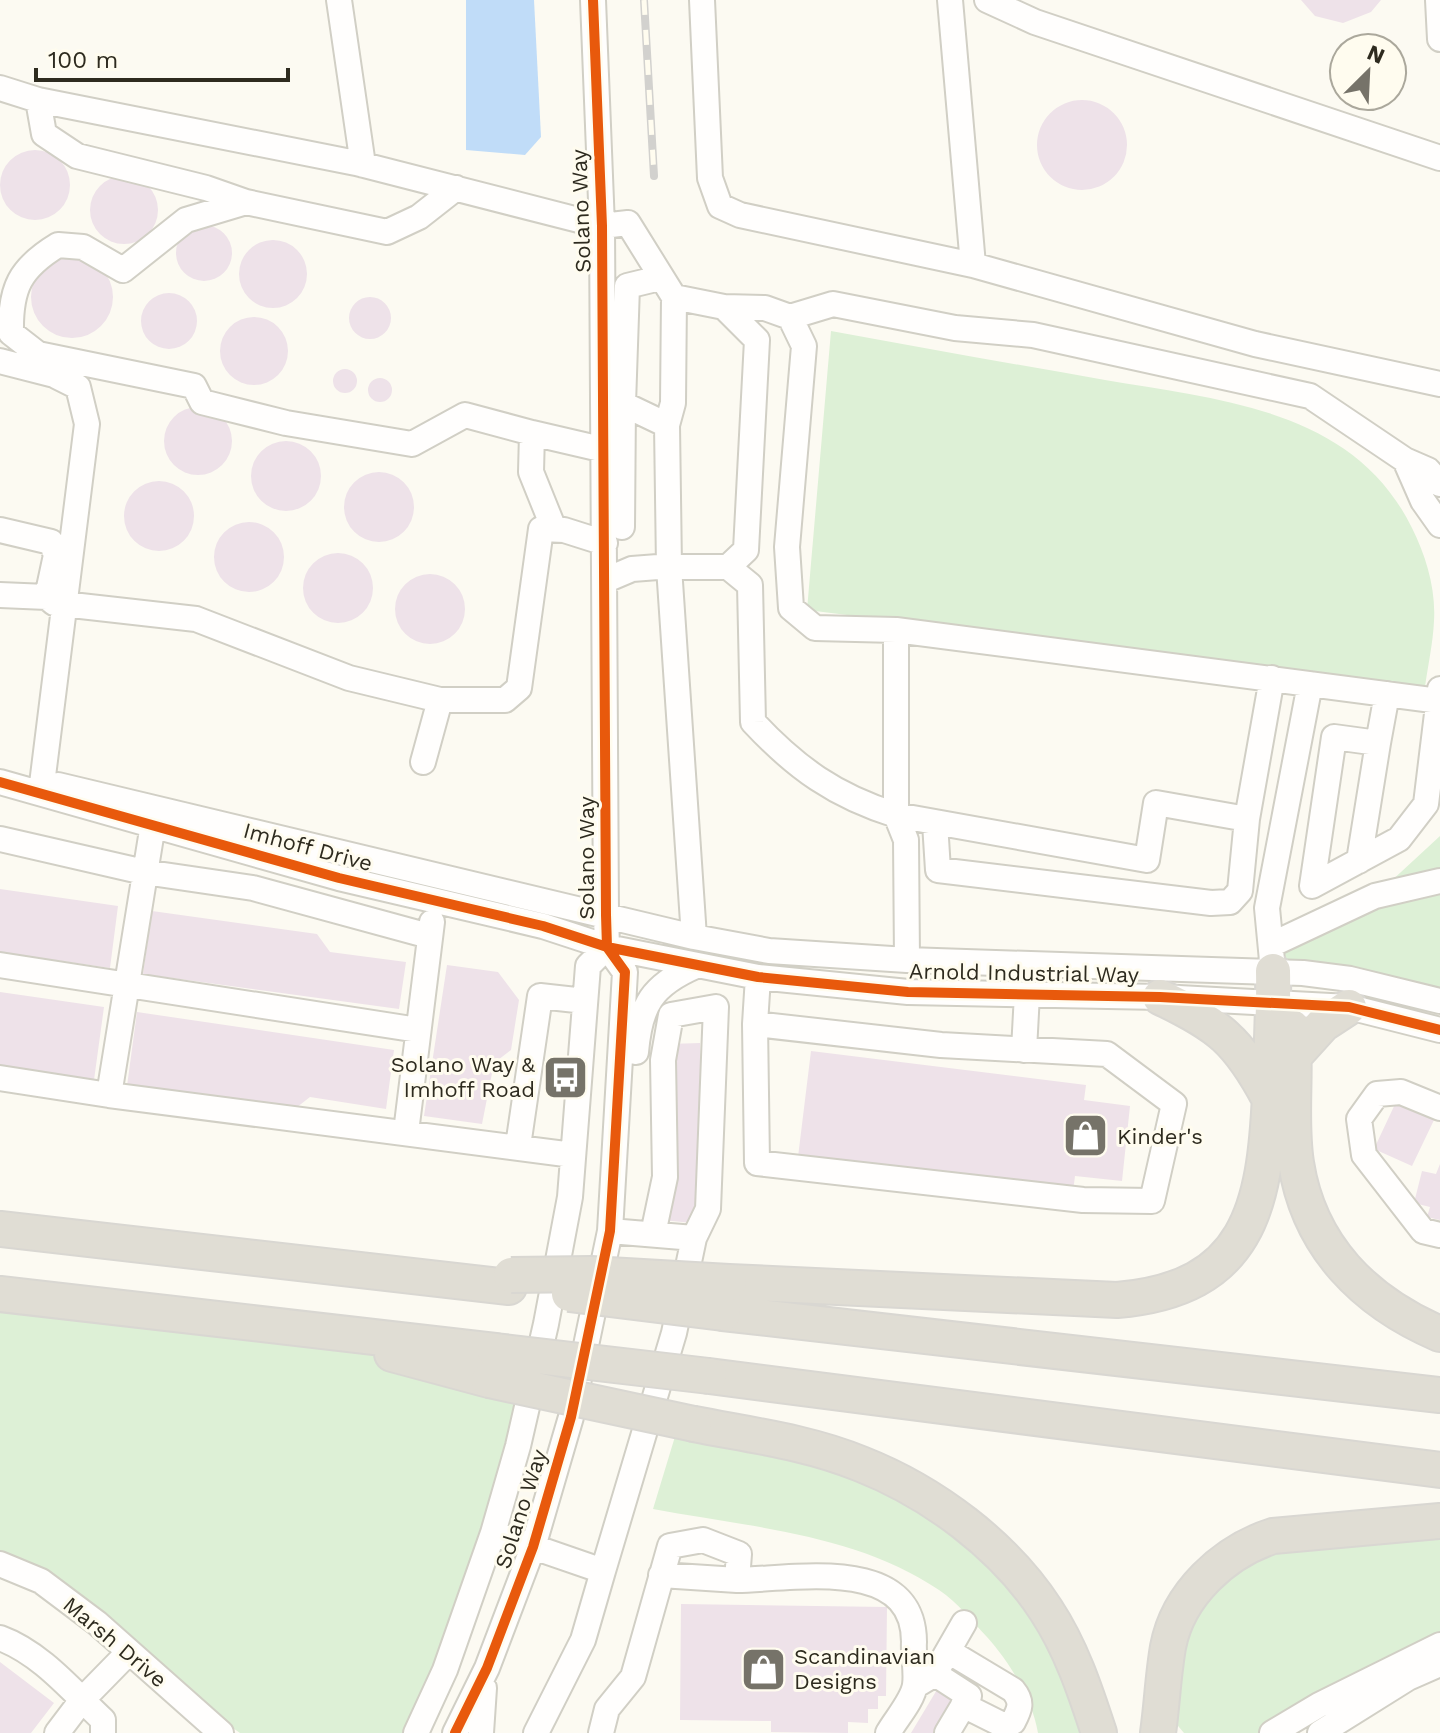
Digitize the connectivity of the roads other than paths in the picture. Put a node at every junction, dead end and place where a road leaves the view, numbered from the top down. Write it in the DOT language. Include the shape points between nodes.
graph roads {
  1 [pos="339,0"];
  2 [pos="593,0"];
  3 [pos="702,0"];
  4 [pos="950,0"];
  5 [pos="987,0"];
  6 [pos="1438,0"];
  7 [pos="1440,39"];
  8 [pos="0,88"];
  9 [pos="38,100"];
  10 [pos="1440,158"];
  11 [pos="363,165"];
  12 [pos="456,188"];
  13 [pos="246,202"];
  14 [pos="602,226"];
  15 [pos="973,265"];
  16 [pos="615,286"];
  17 [pos="667,287"];
  18 [pos="724,307"];
  19 [pos="790,317"];
  20 [pos="0,361"];
  21 [pos="1440,384"];
  22 [pos="614,403"];
  23 [pos="667,425"];
  24 [pos="532,433"];
  25 [pos="605,450"];
  26 [pos="1405,460"];
  27 [pos="751,467"];
  28 [pos="793,477"];
  29 [pos="1440,484"];
  30 [pos="1440,525"];
  31 [pos="554,529"];
  32 [pos="0,530"];
  33 [pos="605,543"];
  34 [pos="669,567"];
  35 [pos="728,567"];
  36 [pos="614,577"];
  37 [pos="0,595"];
  38 [pos="56,601"];
  39 [pos="896,630"];
  40 [pos="1272,678"];
  41 [pos="1310,684"];
  42 [pos="1387,694"];
  43 [pos="1439,697"];
  44 [pos="440,700"];
  45 [pos="1378,743"];
  46 [pos="423,762"];
  47 [pos="0,782"];
  48 [pos="41,792"];
  49 [pos="896,815"];
  50 [pos="154,816"];
  51 [pos="1247,819"];
  52 [pos="935,823"];
  53 [pos="0,839"];
  54 [pos="1359,861"];
  55 [pos="144,872"];
  56 [pos="1440,881"];
  57 [pos="436,900"];
  58 [pos="606,915"];
  59 [pos="429,936"];
  60 [pos="694,937"];
  61 [pos="607,947"];
  62 [pos="907,960"];
  63 [pos="0,965"];
  64 [pos="696,966"];
  65 [pos="758,977"];
  66 [pos="1277,980"];
  67 [pos="126,984"];
  68 [pos="1027,994"];
  69 [pos="1160,997"];
  70 [pos="585,1001"];
  71 [pos="1440,1001"];
  72 [pos="1349,1007"];
  73 [pos="755,1024"];
  74 [pos="418,1030"];
  75 [pos="1440,1030"];
  76 [pos="1024,1050"];
  77 [pos="1295,1055"];
  78 [pos="0,1078"];
  79 [pos="109,1095"];
  80 [pos="1270,1099"];
  81 [pos="1440,1108"];
  82 [pos="406,1132"];
  83 [pos="518,1146"];
  84 [pos="573,1155"];
  85 [pos="613,1170"];
  86 [pos="0,1229"];
  87 [pos="610,1231"];
  88 [pos="653,1234"];
  89 [pos="1440,1235"];
  90 [pos="694,1238"];
  91 [pos="0,1294"];
  92 [pos="726,1298"];
  93 [pos="1440,1334"];
  94 [pos="492,1366"];
  95 [pos="1440,1395"];
  96 [pos="1440,1470"];
  97 [pos="1440,1521"];
  98 [pos="493,1533"];
  99 [pos="533,1547"];
  100 [pos="0,1564"];
  101 [pos="603,1571"];
  102 [pos="661,1575"];
  103 [pos="737,1580"];
  104 [pos="964,1623"];
  105 [pos="0,1638"];
  106 [pos="1440,1645"];
  107 [pos="948,1651"];
  108 [pos="128,1653"];
  109 [pos="1440,1664"];
  110 [pos="487,1668"];
  111 [pos="925,1680"];
  112 [pos="82,1700"];
  113 [pos="963,1705"];
  114 [pos="1160,1720"];
  115 [pos="57,1733"];
  116 [pos="103,1733"];
  117 [pos="221,1733"];
  118 [pos="416,1733"];
  119 [pos="455,1733"];
  120 [pos="481,1733"];
  121 [pos="536,1733"];
  122 [pos="601,1733"];
  123 [pos="888,1733"];
  124 [pos="947,1733"];
  125 [pos="1099,1733"];
  126 [pos="1184,1733"];
  127 [pos="1272,1733"];
  128 [pos="1320,1733"];
  1 -- 11 [label="street"];
  2 -- 14 [label="street, Solano Way"];
  3 -- 15 [label="street" via="710,178 720,206 740,215"];
  4 -- 15 [label="street"];
  5 -- 10 [label="street" via="1035,22"];
  6 -- 7 [label="street"];
  8 -- 9 [label="street"];
  9 -- 11 [label="street"];
  9 -- 13 [label="street" via="44,134 77,156"];
  11 -- 12 [label="street"];
  12 -- 13 [label="street" via="419,217 387,232"];
  12 -- 14 [label="street"];
  13 -- 24 [label="street" via="186,220 123,270 83,247 58,245 25,270 10,301 11,333 38,354 194,386 202,402 286,423 412,444 465,415"];
  14 -- 16 [label="street, Solano Way"];
  14 -- 17 [label="street" via="628,223"];
  15 -- 21 [label="street" via="1255,344"];
  16 -- 17 [label="street"];
  16 -- 22 [label="street, Solano Way"];
  17 -- 18 [label="street"];
  17 -- 23 [label="street" via="673,403"];
  18 -- 19 [label="street" via="765,308"];
  18 -- 27 [label="street" via="757,340"];
  19 -- 26 [label="street" via="833,304 955,328 1033,335 1310,396"];
  19 -- 28 [label="street" via="804,346"];
  20 -- 38 [label="street" via="78,387 87,424"];
  22 -- 23 [label="street"];
  22 -- 25 [label="street, Solano Way"];
  22 -- 36 [label="street"];
  23 -- 34 [label="street"];
  24 -- 25 [label="street"];
  24 -- 31 [label="street" via="531,472"];
  25 -- 33 [label="street, Solano Way"];
  26 -- 29 [label="street" via="1428,470"];
  26 -- 30 [label="street"];
  27 -- 28 [label="street"];
  27 -- 35 [label="street" via="746,550"];
  28 -- 39 [label="street" via="787,547 791,608 815,628"];
  31 -- 33 [label="street"];
  31 -- 44 [label="street" via="541,529 519,688 505,700"];
  32 -- 38 [label="street" via="51,542"];
  33 -- 36 [label="street, Solano Way"];
  34 -- 35 [label="street"];
  34 -- 36 [label="street" via="632,569"];
  34 -- 60 [label="street"];
  35 -- 49 [label="street" via="750,585 753,722 791,762 862,804"];
  36 -- 58 [label="street, Solano Way"];
  37 -- 38 [label="street"];
  38 -- 44 [label="street" via="196,619 349,678"];
  38 -- 48 [label="street"];
  39 -- 40 [label="street"];
  39 -- 49 [label="street"];
  40 -- 41 [label="street"];
  40 -- 51 [label="street"];
  41 -- 42 [label="street"];
  41 -- 66 [label="street" via="1267,908"];
  42 -- 43 [label="street"];
  42 -- 45 [label="street"];
  43 -- 54 [label="street" via="1426,804 1399,839"];
  44 -- 46 [label="street"];
  45 -- 54 [label="street"];
  45 -- 54 [label="street" via="1334,737 1312,886"];
  47 -- 48 [label="street, Imhoff Drive"];
  48 -- 50 [label="street, Imhoff Drive" via="57,785"];
  49 -- 52 [label="street"];
  49 -- 62 [label="street" via="906,840"];
  50 -- 55 [label="street"];
  50 -- 57 [label="street, Imhoff Drive" via="339,878"];
  50 -- 58 [label="street, Imhoff Drive"];
  51 -- 52 [label="street" via="1156,803 1147,860"];
  51 -- 52 [label="street" via="1240,891 1230,902 1211,903 938,870"];
  53 -- 55 [label="street"];
  55 -- 59 [label="street" via="253,888"];
  55 -- 67 [label="street"];
  56 -- 66 [label="street" via="1375,896"];
  57 -- 59 [label="street"];
  57 -- 61 [label="street, Imhoff Drive"];
  58 -- 60 [label="street, Arnold Industrial Way"];
  58 -- 61 [label="street, Solano Way"];
  59 -- 74 [label="street"];
  60 -- 62 [label="street, Arnold Industrial Way" via="769,951"];
  61 -- 64 [label="street, Arnold Industrial Way"];
  61 -- 70 [label="street, Solano Way" via="588,966"];
  61 -- 85 [label="street, Solano Way" via="625,972"];
  62 -- 66 [label="street, Arnold Industrial Way"];
  63 -- 67 [label="street"];
  64 -- 65 [label="street, Arnold Industrial Way"];
  64 -- 85 [label="street" via="671,977 638,1021 627,1150"];
  65 -- 68 [label="street, Arnold Industrial Way" via="908,992"];
  65 -- 73 [label="street"];
  66 -- 69 [label="street, Arnold Industrial Way"];
  66 -- 71 [label="street, Arnold Industrial Way" via="1350,979"];
  66 -- 72 [label="street, Arnold Industrial Way"];
  66 -- 77 [label="highway"];
  66 -- 80 [label="highway"];
  67 -- 74 [label="street"];
  67 -- 79 [label="street"];
  68 -- 69 [label="street, Arnold Industrial Way"];
  68 -- 76 [label="street"];
  69 -- 80 [label="highway" via="1206,1018 1236,1045"];
  70 -- 83 [label="street" via="540,996"];
  70 -- 84 [label="street, Solano Way"];
  72 -- 75 [label="street, Arnold Industrial Way"];
  72 -- 77 [label="highway" via="1323,1024"];
  73 -- 76 [label="street"];
  73 -- 76 [label="street" via="757,1163 1083,1200 1152,1201 1174,1104 1107,1054"];
  74 -- 82 [label="street"];
  77 -- 93 [label="highway" via="1296,1163 1307,1203 1331,1253 1365,1291 1401,1318"];
  78 -- 79 [label="street"];
  79 -- 82 [label="street"];
  80 -- 92 [label="highway" via="1263,1182 1250,1221 1233,1248 1191,1284 1154,1297 1117,1300"];
  81 -- 89 [label="street" via="1401,1092 1377,1094 1359,1119 1364,1155 1423,1231"];
  82 -- 83 [label="street"];
  83 -- 84 [label="street"];
  84 -- 98 [label="street, Solano Way" via="546,1324"];
  85 -- 87 [label="street, Solano Way"];
  86 -- 92 [label="highway, bridge" via="432,1279"];
  87 -- 88 [label="street"];
  87 -- 99 [label="street, Solano Way" via="571,1417"];
  88 -- 90 [label="street"];
  88 -- 90 [label="street" via="665,1177 663,1060 671,1015 716,1007 708,1209"];
  90 -- 101 [label="street" via="674,1333"];
  91 -- 94 [label="highway" via="331,1333 432,1368"];
  92 -- 95 [label="highway"];
  94 -- 96 [label="highway, bridge" via="709,1376"];
  94 -- 125 [label="highway, bridge" via="694,1424 810,1447 861,1463 923,1496 990,1546 1046,1610 1079,1671"];
  97 -- 114 [label="highway" via="1275,1536 1240,1550 1208,1575 1175,1623"];
  98 -- 99 [label="street"];
  98 -- 118 [label="street, Solano Way" via="445,1670"];
  99 -- 101 [label="street"];
  99 -- 110 [label="street, Solano Way"];
  100 -- 108 [label="street, Marsh Drive" via="41,1581"];
  101 -- 121 [label="street" via="583,1640"];
  102 -- 103 [label="street"];
  102 -- 103 [label="street" via="670,1546 703,1540 739,1554"];
  102 -- 122 [label="street" via="633,1677 607,1709"];
  103 -- 111 [label="street" via="855,1578 893,1592 914,1622"];
  104 -- 107 [label="street"];
  105 -- 112 [label="street" via="18,1645"];
  106 -- 127 [label="street"];
  107 -- 111 [label="street"];
  107 -- 113 [label="street" via="1013,1690 1021,1707 1013,1722 1003,1725"];
  108 -- 112 [label="street"];
  108 -- 117 [label="street, Marsh Drive"];
  109 -- 128 [label="street"];
  110 -- 119 [label="street, Solano Way"];
  110 -- 120 [label="street"];
  111 -- 113 [label="street" via="969,1696"];
  111 -- 123 [label="street"];
  112 -- 115 [label="street"];
  112 -- 116 [label="street" via="103,1720"];
  113 -- 124 [label="street"];
  114 -- 126 [label="highway"];
}
